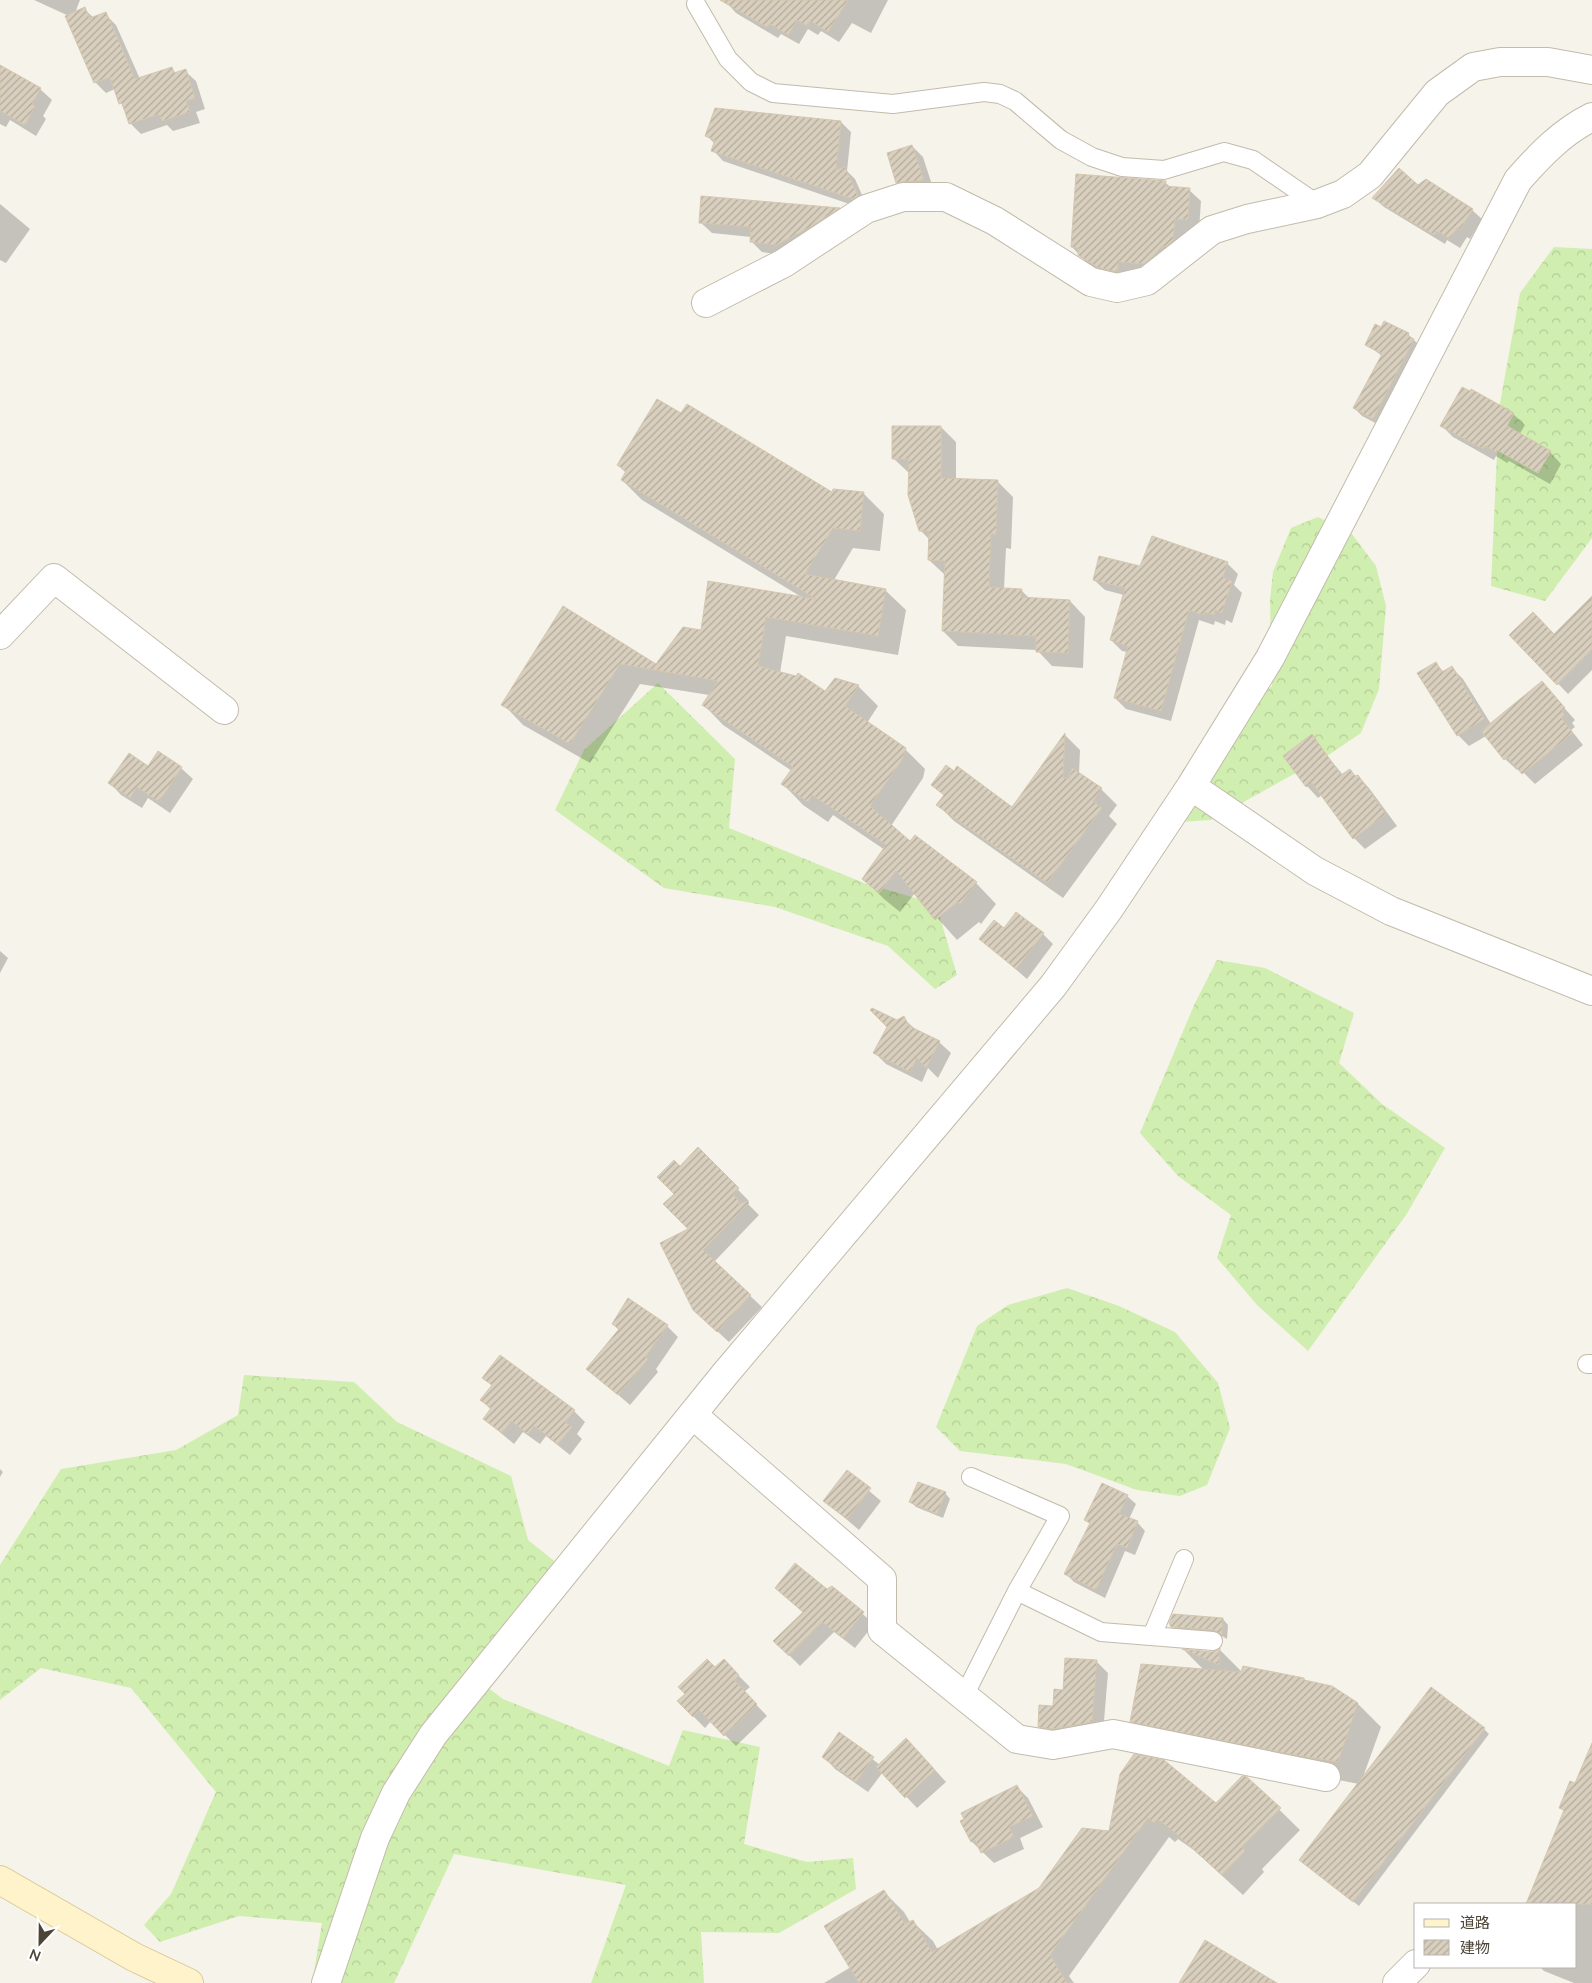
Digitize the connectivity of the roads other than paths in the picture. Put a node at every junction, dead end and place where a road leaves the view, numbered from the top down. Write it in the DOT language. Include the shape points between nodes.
graph roads {
  1 [pos="696,4"];
  2 [pos="1592,70"];
  3 [pos="1592,117"];
  4 [pos="1317,204"];
  5 [pos="706,303"];
  6 [pos="0,635"];
  7 [pos="224,710"];
  8 [pos="1191,786"];
  9 [pos="1592,991"];
  10 [pos="693,1415"];
  11 [pos="971,1477"];
  12 [pos="1184,1559"];
  13 [pos="1017,1591"];
  14 [pos="1152,1636"];
  15 [pos="1213,1641"];
  16 [pos="964,1696"];
  17 [pos="1326,1777"];
  18 [pos="0,1880"];
  19 [pos="1414,1966"];
  20 [pos="189,1983"];
  21 [pos="326,1983"];
  22 [pos="1397,1983"];
  1 -- 4 [label="lane" via="728,59 750,82 773,93 893,104 984,92 1000,94 1015,100 1061,140 1092,157 1122,167 1164,170 1224,152 1253,160"];
  2 -- 4 [label="street" via="1548,62 1500,62 1473,67 1437,93 1370,175 1343,194"];
  3 -- 8 [label="street" via="1544,150 1518,180 1270,658"];
  4 -- 5 [label="street" via="1212,230 1147,281 1117,288 1092,282 995,221 946,197 903,197 866,209 784,263"];
  6 -- 7 [label="street" via="54,578"];
  8 -- 9 [label="street" via="1315,871 1391,911"];
  8 -- 10 [label="street" via="1054,986"];
  10 -- 16 [label="street" via="882,1579 882,1630"];
  10 -- 21 [label="street" via="433,1735 396,1793 375,1838"];
  11 -- 13 [label="lane" via="1060,1516"];
  12 -- 14 [label="lane"];
  13 -- 14 [label="lane" via="1101,1632"];
  13 -- 16 [label="lane"];
  14 -- 15 [label="lane"];
  16 -- 17 [label="street" via="1017,1738 1053,1745 1113,1734"];
  18 -- 20 [label="street" via="134,1957"];
  19 -- 22 [label="street"];
}
